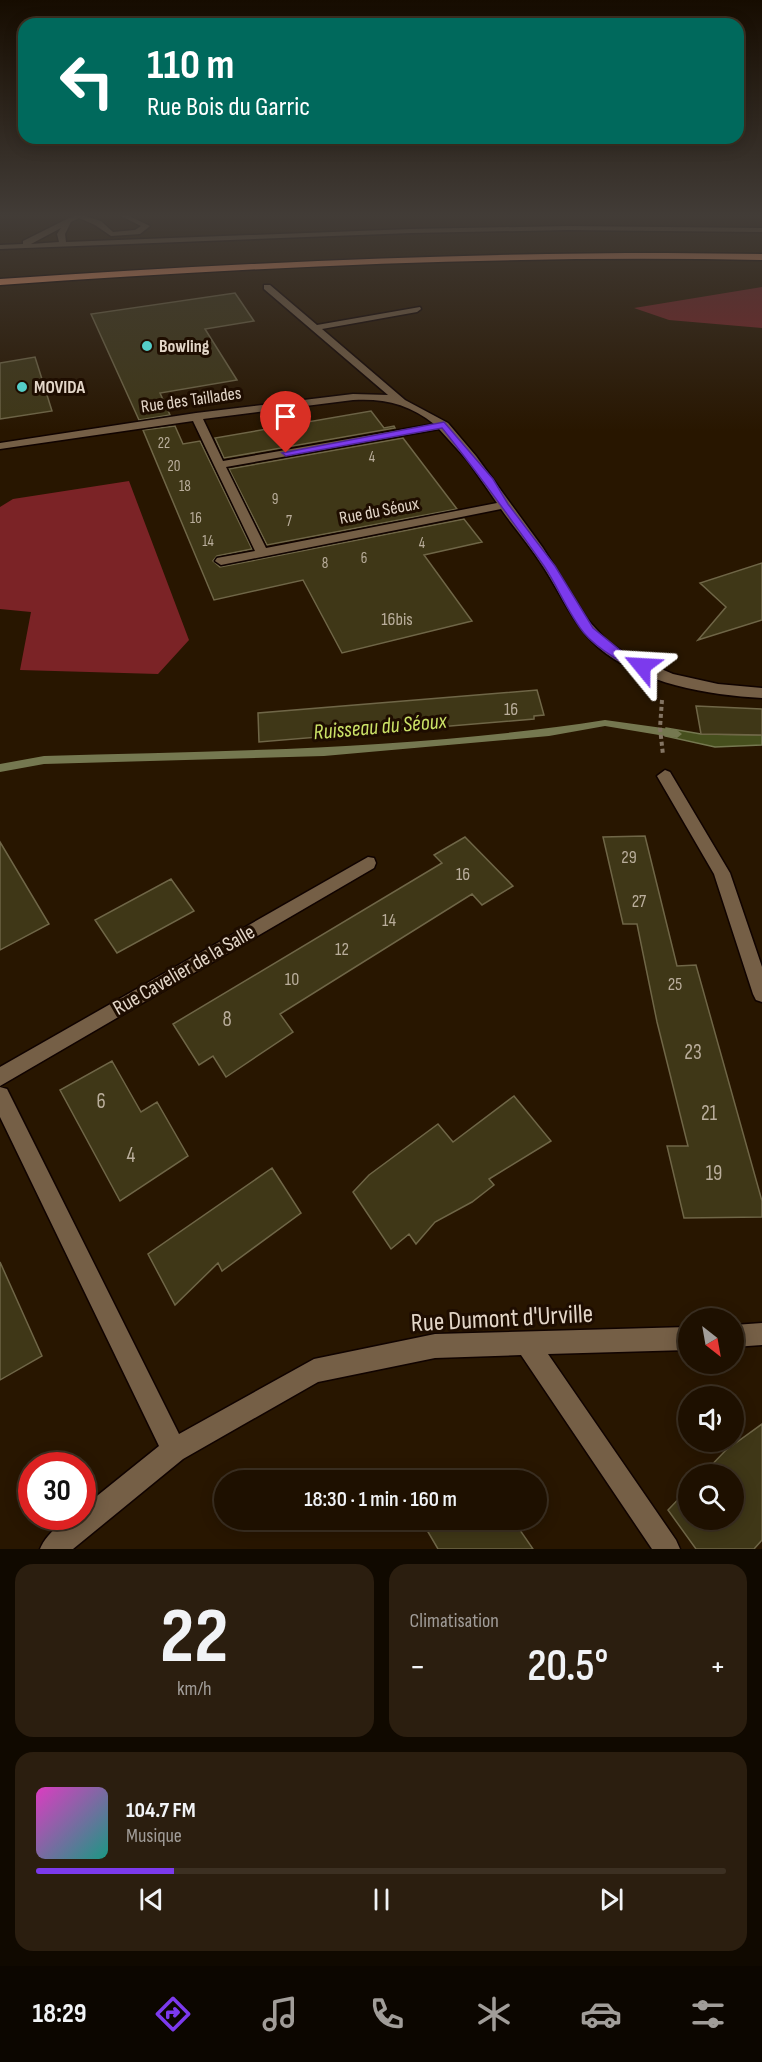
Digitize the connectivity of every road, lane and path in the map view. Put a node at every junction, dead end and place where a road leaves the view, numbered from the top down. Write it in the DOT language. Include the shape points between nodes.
graph roads {
  1 [pos="267,287"];
  2 [pos="417,309"];
  3 [pos="315,328"];
  4 [pos="400,401"];
  5 [pos="196,416"];
  6 [pos="444,425"];
  7 [pos="0,446"];
  8 [pos="219,465"];
  9 [pos="503,505"];
  10 [pos="262,552"];
  11 [pos="221,561"];
  12 [pos="762,693"];
  13 [pos="660,728"];
  14 [pos="662,744"];
  15 [pos="664,776"];
  16 [pos="368,863"];
  17 [pos="762,994"];
  18 [pos="0,1077"];
  19 [pos="0,1096"];
  20 [pos="762,1334"];
  21 [pos="744,1335"];
  22 [pos="678,1338"];
  23 [pos="527,1344"];
  24 [pos="174,1450"];
  25 [pos="52,1549"];
  26 [pos="667,1549"];
  1 -- 3 [label="street"];
  2 -- 3 [label="street"];
  3 -- 4 [label="street"];
  4 -- 5 [label="street, Rue des Taillades" via="373,397"];
  4 -- 6 [label="street, Rue des Taillades"];
  5 -- 7 [label="street, Rue des Taillades"];
  5 -- 8 [label="street"];
  6 -- 8 [label="street"];
  6 -- 9 [label="street, Rue des Taillades" via="490,481"];
  8 -- 10 [label="street"];
  9 -- 10 [label="street, Rue du Séoux"];
  9 -- 12 [label="street, Rue des Taillades" via="549,566 589,631 621,656 701,687"];
  10 -- 11 [label="street, Rue du Séoux"];
  13 -- 14 [label="path"];
  15 -- 17 [label="street" via="722,873"];
  16 -- 18 [label="street, Rue Cavelier de la Salle"];
  19 -- 24 [label="street"];
  20 -- 21 [label="street"];
  22 -- 23 [label="street, Rue Dumont d'Urville"];
  23 -- 24 [label="street, Rue Dumont d'Urville" via="435,1346 314,1371"];
  23 -- 26 [label="street"];
  24 -- 25 [label="street, Rue Dumont d'Urville"];
}
